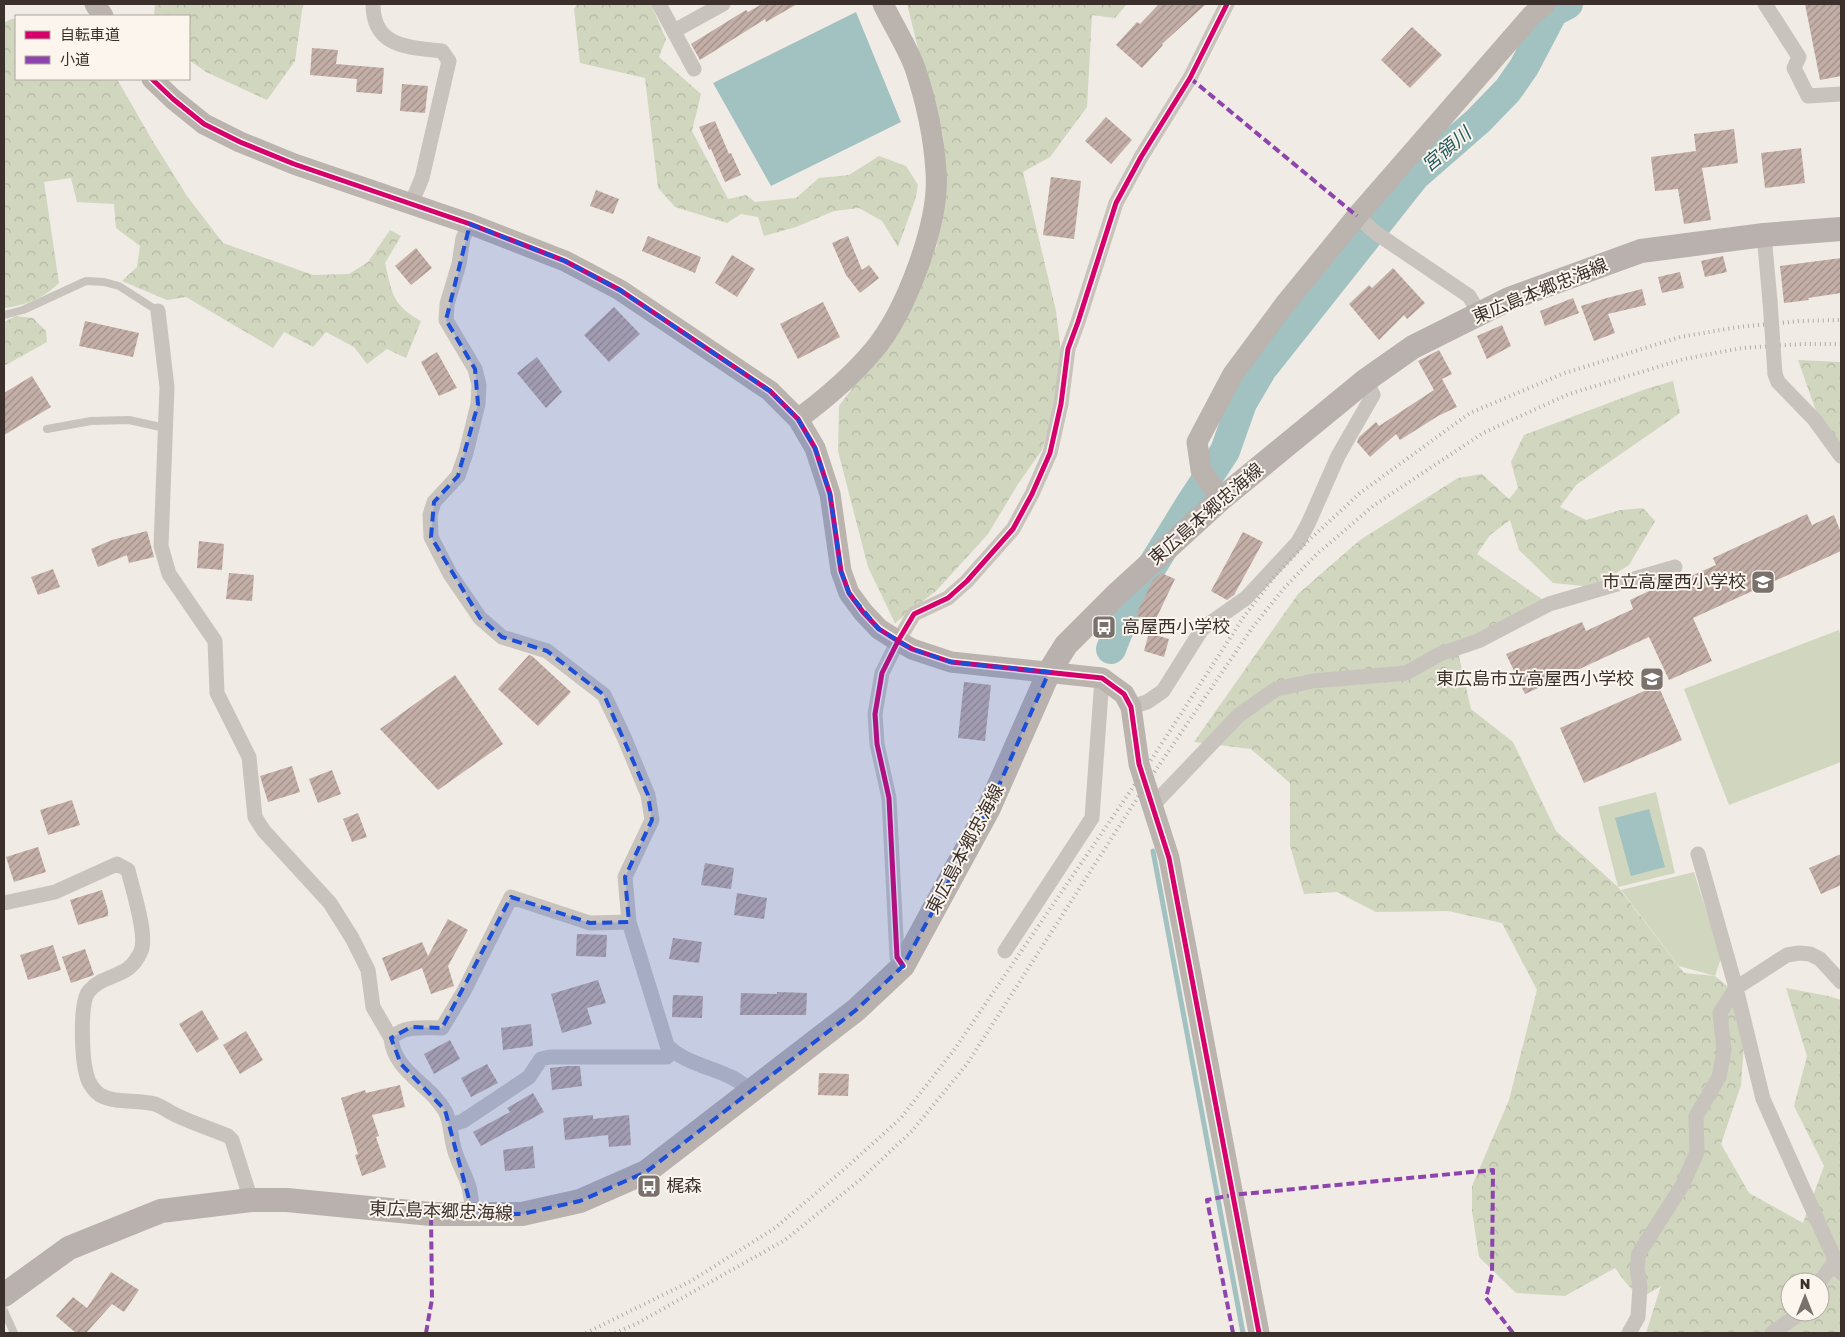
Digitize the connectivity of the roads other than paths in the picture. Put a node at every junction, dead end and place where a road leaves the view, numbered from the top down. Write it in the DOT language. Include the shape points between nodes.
graph roads {
  1 [pos="95,4"];
  2 [pos="373,4"];
  3 [pos="660,4"];
  4 [pos="723,4"];
  5 [pos="883,4"];
  6 [pos="1227,4"];
  7 [pos="1546,4"];
  8 [pos="1765,4"];
  9 [pos="102,15"];
  10 [pos="674,31"];
  11 [pos="694,69"];
  12 [pos="153,80"];
  13 [pos="1841,94"];
  14 [pos="411,204"];
  15 [pos="470,224"];
  16 [pos="1367,225"];
  17 [pos="1841,229"];
  18 [pos="1764,235"];
  19 [pos="158,310"];
  20 [pos="1479,313"];
  21 [pos="4,315"];
  22 [pos="1366,380"];
  23 [pos="798,419"];
  24 [pos="165,428"];
  25 [pos="47,429"];
  26 [pos="1841,456"];
  27 [pos="1221,498"];
  28 [pos="1676,567"];
  29 [pos="898,641"];
  30 [pos="1049,672"];
  31 [pos="1102,678"];
  32 [pos="1131,707"];
  33 [pos="1153,805"];
  34 [pos="1698,854"];
  35 [pos="4,903"];
  36 [pos="630,922"];
  37 [pos="1005,952"];
  38 [pos="903,966"];
  39 [pos="1841,982"];
  40 [pos="1736,988"];
  41 [pos="391,1038"];
  42 [pos="672,1051"];
  43 [pos="751,1091"];
  44 [pos="451,1125"];
  45 [pos="250,1200"];
  46 [pos="474,1214"];
  47 [pos="1838,1267"];
  48 [pos="4,1295"];
  49 [pos="4,1311"];
  50 [pos="1788,1322"];
  51 [pos="14,1333"];
  52 [pos="1259,1333"];
  53 [pos="1629,1333"];
  54 [pos="1772,1333"];
  1 -- 9 [label="street"];
  2 -- 14 [label="street" via="373,18 382,35 398,44 442,51 449,61 422,178"];
  3 -- 10 [label="street"];
  4 -- 10 [label="street"];
  5 -- 23 [label="street" via="914,67 932,135 937,173 933,211 919,265 899,310 874,349 847,379"];
  6 -- 29 [label="street" via="1190,78 1140,157 1116,203 1068,349 1050,453 1032,494 1013,529 967,581 948,598 914,614"];
  7 -- 16 [label="street" via="1532,16"];
  8 -- 13 [label="street" via="1799,56 1794,68 1808,96"];
  10 -- 11 [label="street"];
  12 -- 14 [label="street" via="204,124 240,142"];
  14 -- 15 [label="street"];
  15 -- 23 [label="street" via="565,260 620,290 770,391"];
  15 -- 36 [label="street" via="463,238 446,320 475,369 480,385 478,404 458,476 434,502 430,515 431,536 450,574 480,618 502,637 547,651 604,695 648,795 652,820 625,877"];
  16 -- 20 [label="street" via="1468,296"];
  16 -- 27 [label="street" via="1285,304 1233,374 1197,442 1201,470"];
  17 -- 18 [label="main road, 東広島本郷忠海線"];
  18 -- 20 [label="main road, 東広島本郷忠海線" via="1641,251"];
  18 -- 26 [label="street, bridge" via="1775,374 1778,382 1814,420"];
  19 -- 21 [label="lane" via="119,286 86,282"];
  19 -- 24 [label="street" via="167,387"];
  20 -- 22 [label="main road, 東広島本郷忠海線" via="1412,347"];
  22 -- 27 [label="main road, 東広島本郷忠海線"];
  22 -- 32 [label="street" via="1373,395 1338,456 1298,542 1246,598 1202,629 1162,691 1147,702"];
  23 -- 29 [label="street" via="815,448 830,494 841,572 849,593 879,629"];
  24 -- 25 [label="lane" via="129,420 91,421"];
  24 -- 41 [label="street" via="161,546 169,574 215,641 218,693 249,757 255,816 264,831 330,903 352,938 368,970 373,1006"];
  27 -- 30 [label="main road, 東広島本郷忠海線" via="1066,645"];
  28 -- 33 [label="street" via="1549,604 1478,641 1440,654 1406,674 1313,681 1276,689 1239,715"];
  29 -- 30 [label="street" via="951,662"];
  29 -- 38 [label="street" via="882,674 875,714 877,744 889,798 897,957"];
  30 -- 31 [label="street"];
  30 -- 38 [label="main road, 東広島本郷忠海線" via="989,808"];
  31 -- 32 [label="street" via="1124,694"];
  31 -- 37 [label="street" via="1092,818"];
  32 -- 33 [label="street" via="1139,764"];
  33 -- 52 [label="street" via="1169,858"];
  34 -- 40 [label="street"];
  35 -- 45 [label="street" via="55,892 118,864 128,870 143,933 142,950 134,965 89,990 84,999 82,1050 87,1078 97,1093 109,1099 156,1105 228,1136"];
  36 -- 41 [label="street" via="590,923 511,897 442,1028 411,1028"];
  36 -- 42 [label="street" via="662,1030"];
  38 -- 43 [label="main road, 東広島本郷忠海線" via="856,1010"];
  39 -- 40 [label="street" via="1820,959 1799,953 1787,955"];
  40 -- 47 [label="street" via="1763,1099"];
  40 -- 53 [label="street" via="1720,1013 1724,1050 1719,1078 1696,1116 1698,1152 1682,1186 1639,1253 1638,1318"];
  41 -- 44 [label="street" via="401,1064 444,1110"];
  42 -- 43 [label="street" via="734,1078"];
  42 -- 44 [label="street" via="667,1057 541,1059 530,1077 463,1121"];
  43 -- 46 [label="main road, 東広島本郷忠海線" via="646,1172 589,1198 522,1214"];
  44 -- 46 [label="street" via="453,1144 469,1186"];
  45 -- 46 [label="main road, 東広島本郷忠海線" via="287,1200 431,1214"];
  45 -- 48 [label="main road, 東広島本郷忠海線" via="161,1211 69,1248"];
  49 -- 51 [label="lane"];
  50 -- 54 [label="street"];
}
